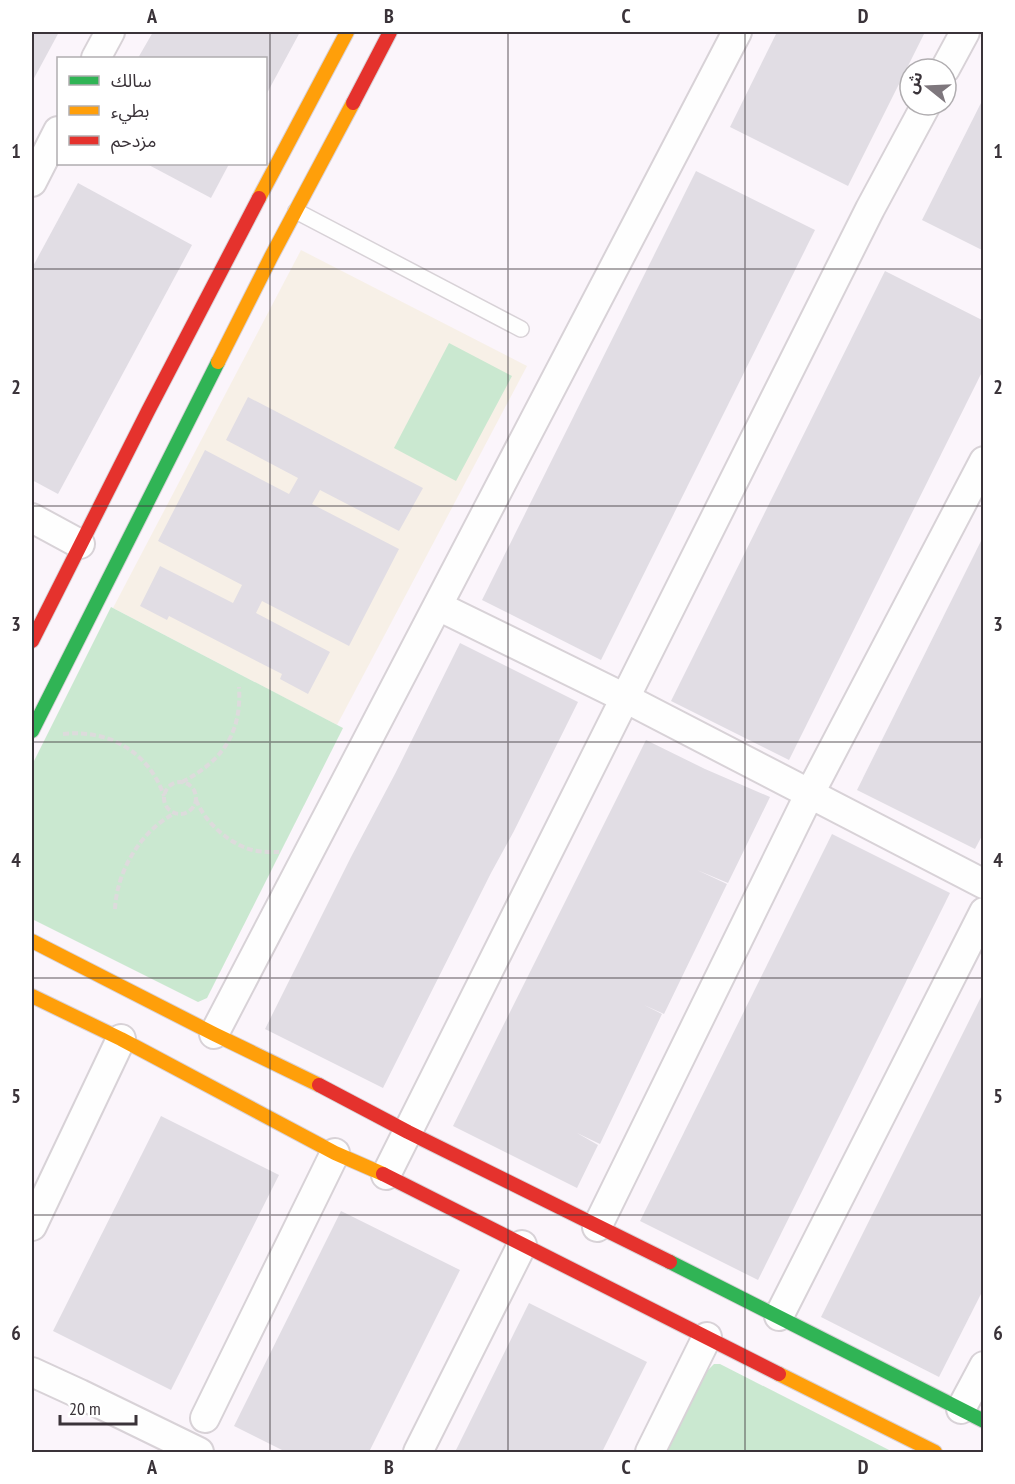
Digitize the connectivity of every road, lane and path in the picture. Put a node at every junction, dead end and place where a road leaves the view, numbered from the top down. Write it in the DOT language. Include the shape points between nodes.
graph roads {
  1 [pos="110,32"];
  2 [pos="347,32"];
  3 [pos="390,32"];
  4 [pos="737,32"];
  5 [pos="965,32"];
  6 [pos="97,57"];
  7 [pos="951,57"];
  8 [pos="920,117"];
  9 [pos="57,133"];
  10 [pos="32,182"];
  11 [pos="296,211"];
  12 [pos="521,329"];
  13 [pos="984,461"];
  14 [pos="32,518"];
  15 [pos="80,544"];
  16 [pos="438,606"];
  17 [pos="32,640"];
  18 [pos="239,687"];
  19 [pos="625,698"];
  20 [pos="32,731"];
  21 [pos="55,735"];
  22 [pos="182,782"];
  23 [pos="810,793"];
  24 [pos="164,796"];
  25 [pos="195,800"];
  26 [pos="175,813"];
  27 [pos="281,852"];
  28 [pos="984,884"];
  29 [pos="115,909"];
  30 [pos="984,912"];
  31 [pos="32,941"];
  32 [pos="32,996"];
  33 [pos="214,1034"];
  34 [pos="121,1039"];
  35 [pos="408,1132"];
  36 [pos="335,1152"];
  37 [pos="386,1175"];
  38 [pos="32,1226"];
  39 [pos="597,1227"];
  40 [pos="522,1245"];
  41 [pos="779,1316"];
  42 [pos="707,1337"];
  43 [pos="984,1366"];
  44 [pos="32,1372"];
  45 [pos="972,1415"];
  46 [pos="205,1418"];
  47 [pos="199,1452"];
  48 [pos="418,1452"];
  49 [pos="650,1452"];
  50 [pos="935,1452"];
  1 -- 6 [label="street"];
  2 -- 15 [label="street" via="241,242"];
  3 -- 11 [label="street"];
  4 -- 16 [label="street"];
  5 -- 7 [label="street"];
  8 -- 19 [label="street"];
  9 -- 10 [label="street"];
  11 -- 12 [label="lane"];
  11 -- 20 [label="street" via="267,255"];
  13 -- 23 [label="street"];
  14 -- 15 [label="street"];
  15 -- 17 [label="street"];
  16 -- 19 [label="street"];
  16 -- 33 [label="street"];
  18 -- 22 [label="path" via="239,715 229,741 212,762"];
  19 -- 23 [label="street"];
  19 -- 35 [label="street"];
  21 -- 24 [label="path" via="84,733 128,747 152,771"];
  22 -- 24 [label="path" via="168,786"];
  22 -- 25 [label="path" via="191,786"];
  23 -- 28 [label="street"];
  23 -- 39 [label="street"];
  24 -- 26 [label="path" via="166,806"];
  25 -- 26 [label="path" via="191,809"];
  25 -- 27 [label="path" via="210,822 232,841 246,848"];
  26 -- 29 [label="path" via="151,830 133,854 120,884"];
  30 -- 41 [label="street"];
  31 -- 33 [label="street"];
  32 -- 34 [label="street"];
  33 -- 35 [label="street"];
  34 -- 36 [label="street"];
  34 -- 38 [label="street"];
  35 -- 37 [label="street"];
  35 -- 39 [label="street"];
  36 -- 37 [label="street"];
  36 -- 46 [label="street"];
  37 -- 40 [label="street"];
  39 -- 41 [label="street"];
  40 -- 42 [label="street"];
  40 -- 48 [label="street"];
  41 -- 45 [label="street"];
  42 -- 49 [label="street"];
  42 -- 50 [label="street"];
  43 -- 45 [label="street"];
  44 -- 47 [label="street"];
}
